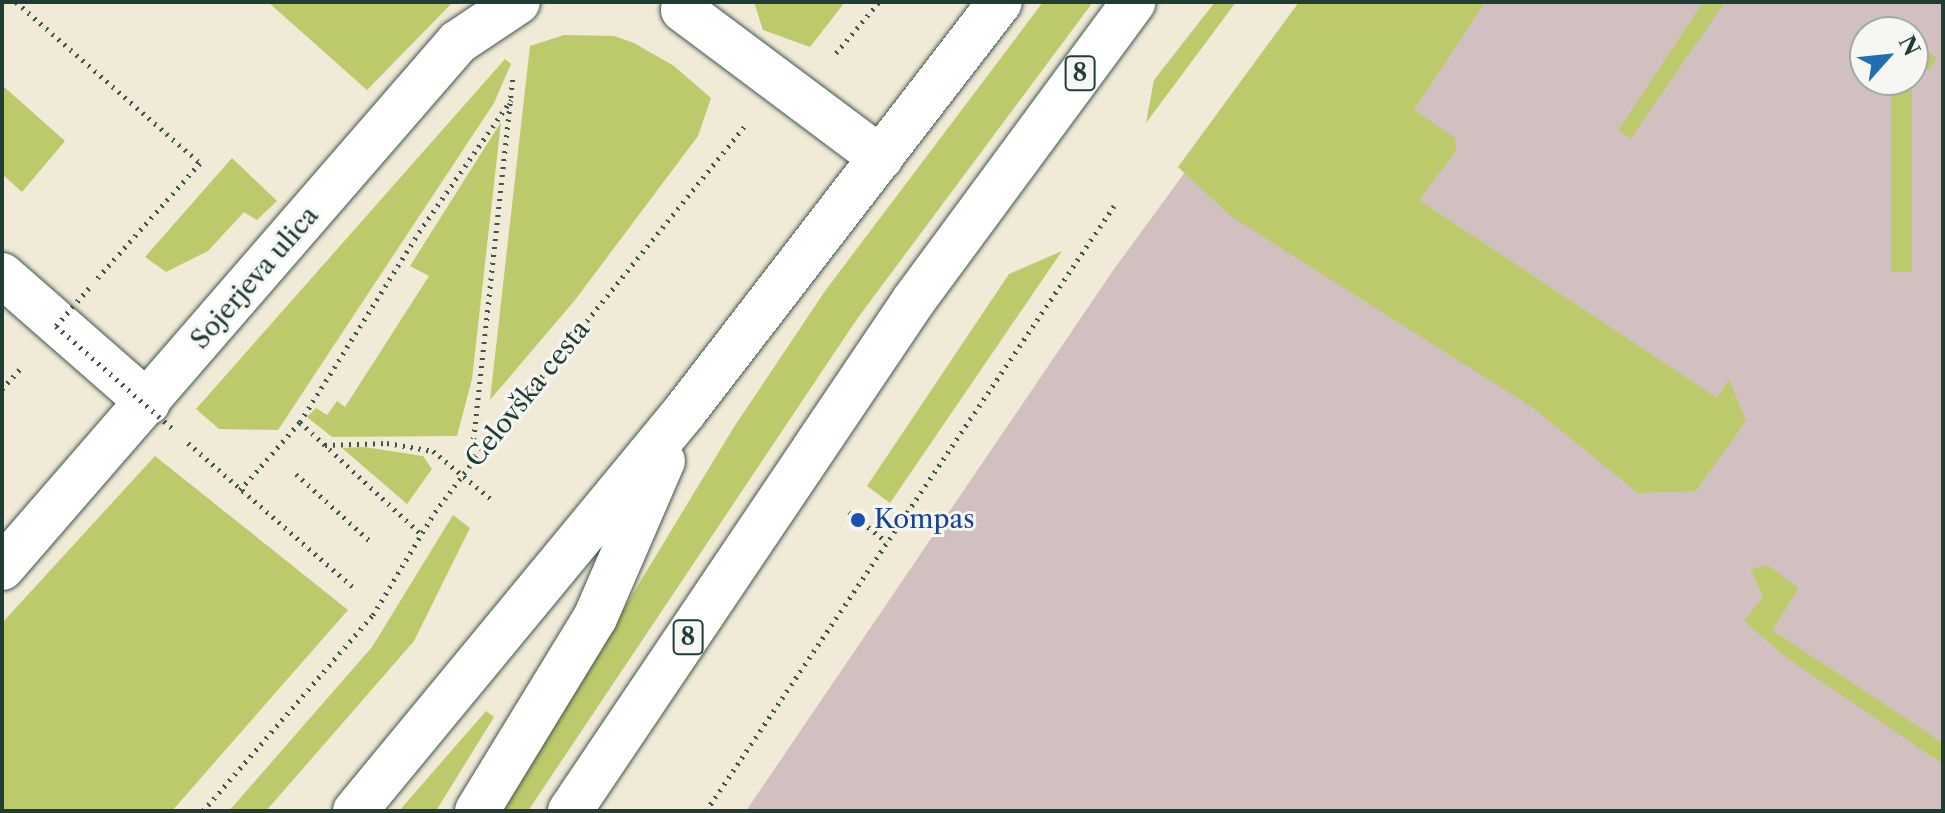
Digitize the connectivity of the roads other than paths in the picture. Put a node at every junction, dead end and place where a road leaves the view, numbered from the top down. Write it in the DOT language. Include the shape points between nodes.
graph roads {
  1 [pos="1000,2"];
  2 [pos="1134,2"];
  3 [pos="512,5"];
  4 [pos="679,5"];
  5 [pos="881,158"];
  6 [pos="2,275"];
  7 [pos="685,411"];
  8 [pos="162,417"];
  9 [pos="2,568"];
  10 [pos="355,811"];
  11 [pos="477,811"];
  12 [pos="570,811"];
  1 -- 5 [label="main road"];
  2 -- 12 [label="main road, 8" via="914,300"];
  3 -- 8 [label="main road, Sojerjeva ulica" via="458,42"];
  4 -- 5 [label="main road"];
  5 -- 7 [label="main road"];
  6 -- 8 [label="main road"];
  7 -- 10 [label="main road"];
  7 -- 11 [label="main road" via="595,618"];
  8 -- 9 [label="main road, Sojerjeva ulica"];
}
